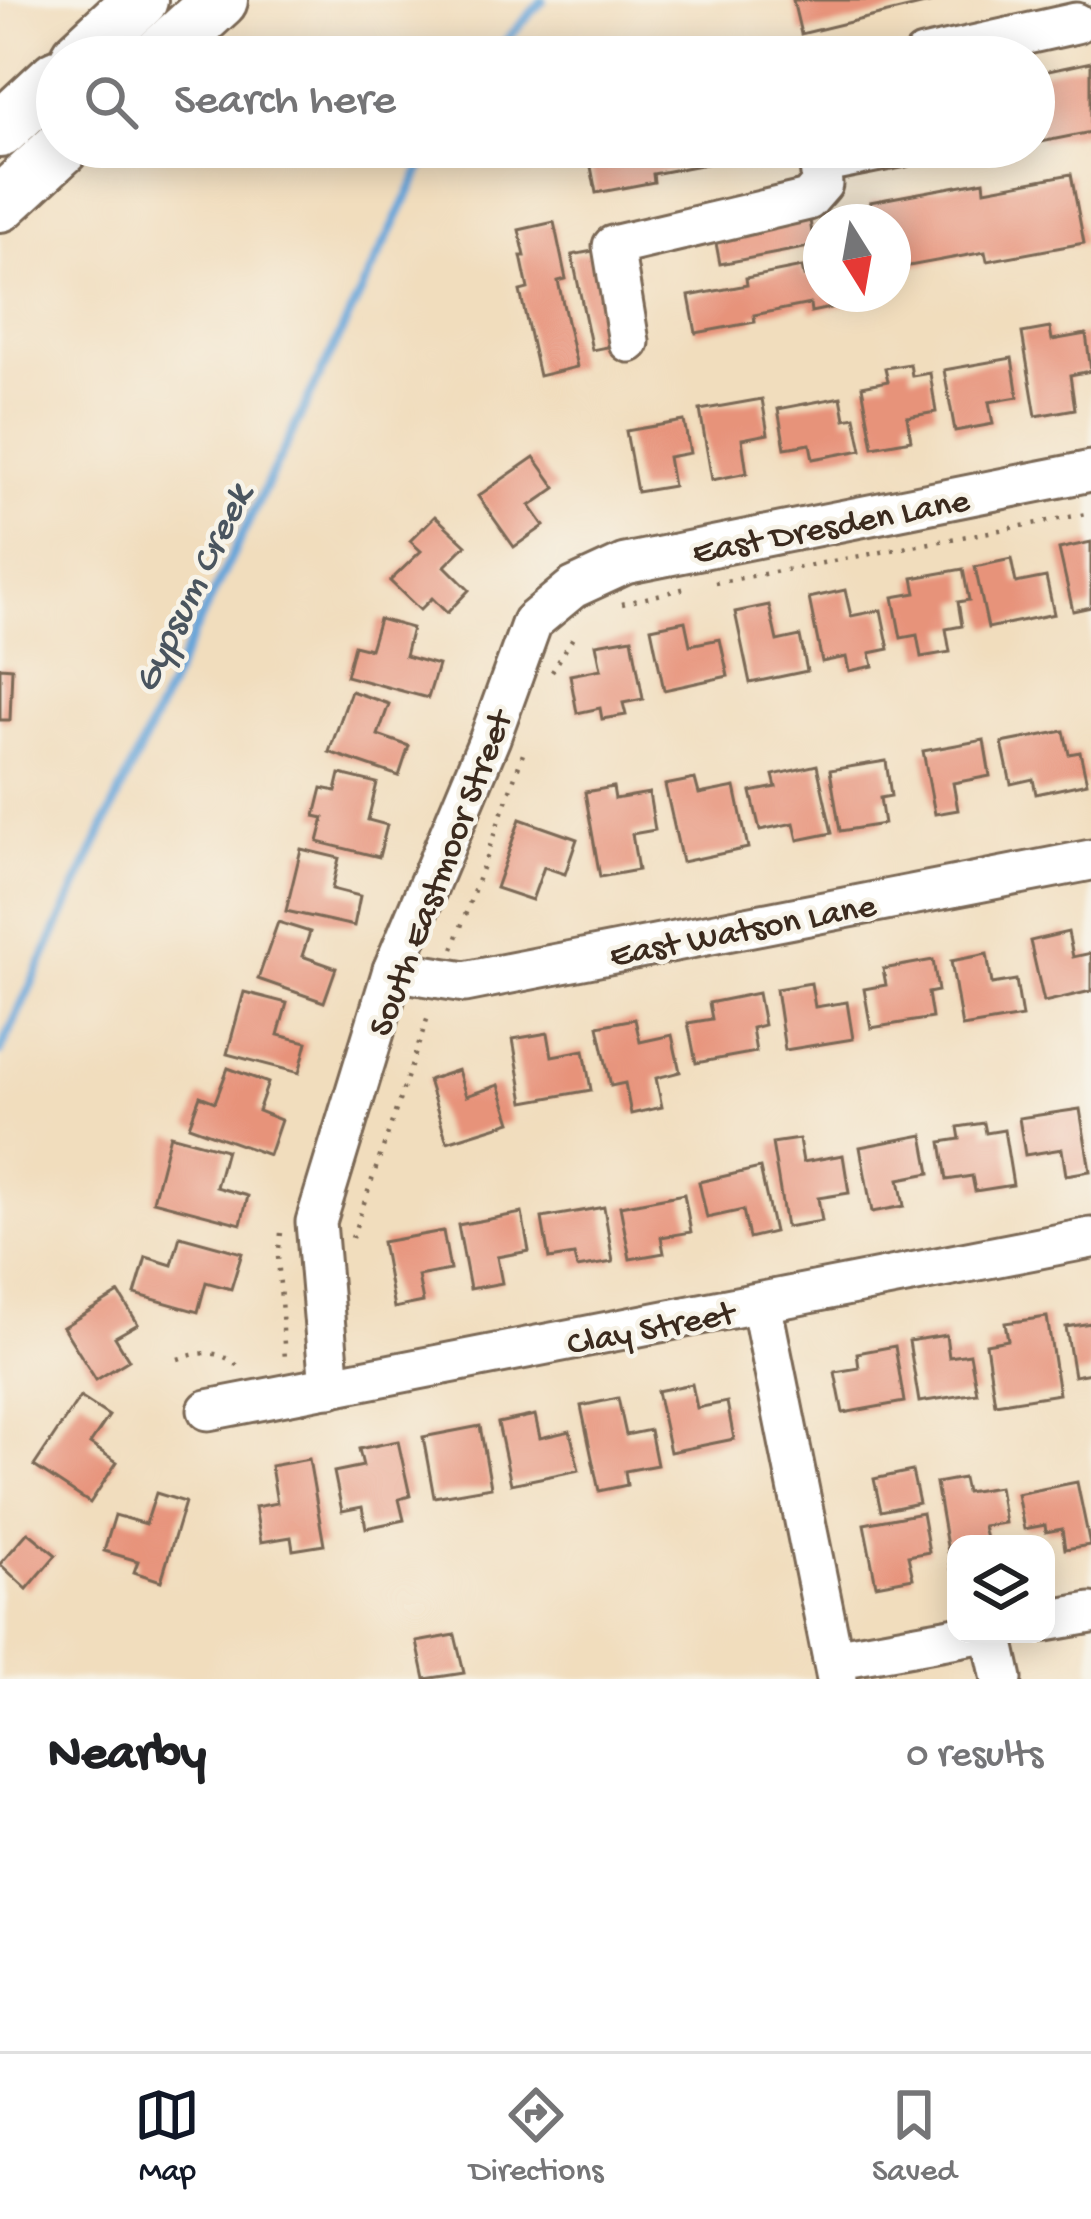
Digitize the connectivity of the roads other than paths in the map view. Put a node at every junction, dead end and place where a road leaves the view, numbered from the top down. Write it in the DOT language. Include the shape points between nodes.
graph roads {
  1 [pos="140,0"];
  2 [pos="220,0"];
  3 [pos="1077,15"];
  4 [pos="101,36"];
  5 [pos="181,36"];
  6 [pos="1023,36"];
  7 [pos="36,97"];
  8 [pos="0,130"];
  9 [pos="39,168"];
  10 [pos="820,168"];
  11 [pos="0,204"];
  12 [pos="629,342"];
  13 [pos="1091,471"];
  14 [pos="578,605"];
  15 [pos="1091,860"];
  16 [pos="392,970"];
  17 [pos="1091,1238"];
  18 [pos="761,1303"];
  19 [pos="330,1387"];
  20 [pos="208,1410"];
  21 [pos="1091,1613"];
  22 [pos="1055,1619"];
  23 [pos="947,1641"];
  24 [pos="994,1643"];
  25 [pos="835,1669"];
  26 [pos="1001,1679"];
  1 -- 4 [label="highway"];
  2 -- 5 [label="highway"];
  3 -- 6 [label="street"];
  7 -- 8 [label="highway"];
  9 -- 11 [label="highway"];
  10 -- 12 [label="street" via="822,184 808,200 613,246"];
  13 -- 14 [label="street, East Dresden Lane" via="625,564"];
  14 -- 16 [label="street, South Eastmoor Street" via="532,622"];
  15 -- 16 [label="street, East Watson Lane" via="465,982"];
  16 -- 19 [label="street, South Eastmoor Street" via="316,1222"];
  17 -- 18 [label="street, Clay Street"];
  18 -- 19 [label="street, Clay Street"];
  18 -- 25 [label="street"];
  19 -- 20 [label="street, Clay Street"];
  21 -- 22 [label="street"];
  23 -- 25 [label="street"];
  24 -- 26 [label="street"];
}
